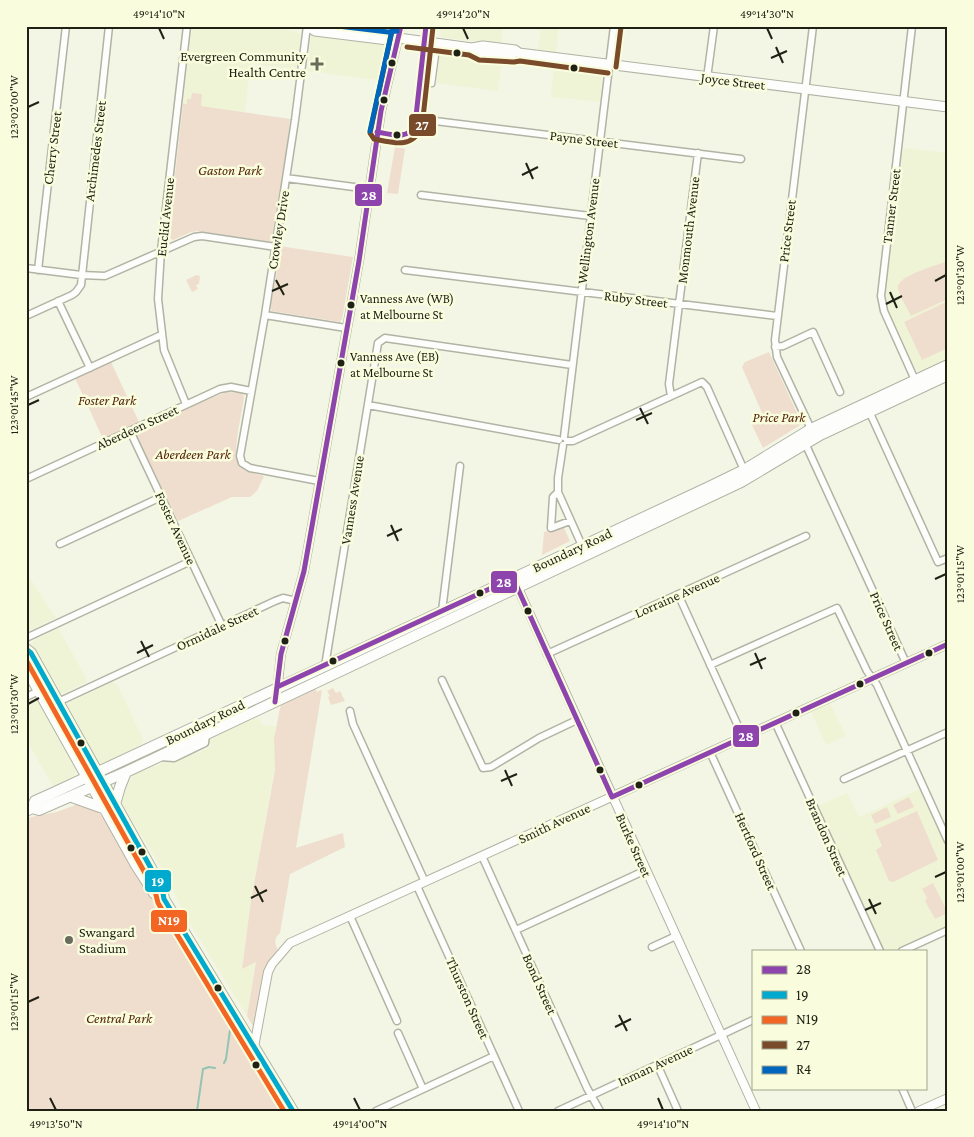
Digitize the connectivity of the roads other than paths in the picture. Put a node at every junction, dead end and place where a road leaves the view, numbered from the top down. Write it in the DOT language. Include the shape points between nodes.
graph roads {
  1 [pos="66,26"];
  2 [pos="109,26"];
  3 [pos="187,26"];
  4 [pos="307,26"];
  5 [pos="340,26"];
  6 [pos="401,26"];
  7 [pos="614,26"];
  8 [pos="714,26"];
  9 [pos="813,26"];
  10 [pos="912,26"];
  11 [pos="398,38"];
  12 [pos="436,54"];
  13 [pos="609,66"];
  14 [pos="707,78"];
  15 [pos="432,84"];
  16 [pos="805,90"];
  17 [pos="903,102"];
  18 [pos="948,107"];
  19 [pos="427,120"];
  20 [pos="599,141"];
  21 [pos="698,153"];
  22 [pos="741,159"];
  23 [pos="286,178"];
  24 [pos="370,189"];
  25 [pos="421,195"];
  26 [pos="590,216"];
  27 [pos="276,246"];
  28 [pos="161,251"];
  29 [pos="26,268"];
  30 [pos="38,270"];
  31 [pos="405,270"];
  32 [pos="81,276"];
  33 [pos="581,292"];
  34 [pos="58,301"];
  35 [pos="678,305"];
  36 [pos="265,315"];
  37 [pos="26,316"];
  38 [pos="777,316"];
  39 [pos="346,328"];
  40 [pos="161,335"];
  41 [pos="775,348"];
  42 [pos="572,365"];
  43 [pos="948,365"];
  44 [pos="90,368"];
  45 [pos="948,375"];
  46 [pos="915,380"];
  47 [pos="251,391"];
  48 [pos="840,392"];
  49 [pos="671,396"];
  50 [pos="26,397"];
  51 [pos="186,404"];
  52 [pos="368,405"];
  53 [pos="869,411"];
  54 [pos="811,429"];
  55 [pos="130,431"];
  56 [pos="563,441"];
  57 [pos="805,443"];
  58 [pos="789,452"];
  59 [pos="460,466"];
  60 [pos="744,470"];
  61 [pos="26,479"];
  62 [pos="319,481"];
  63 [pos="558,492"];
  64 [pos="161,497"];
  65 [pos="570,520"];
  66 [pos="806,536"];
  67 [pos="60,544"];
  68 [pos="582,545"];
  69 [pos="587,556"];
  70 [pos="948,558"];
  71 [pos="191,561"];
  72 [pos="513,578"];
  73 [pos="518,588"];
  74 [pos="678,594"];
  75 [pos="296,601"];
  76 [pos="442,611"];
  77 [pos="447,621"];
  78 [pos="222,626"];
  79 [pos="26,638"];
  80 [pos="948,644"];
  81 [pos="26,649"];
  82 [pos="547,654"];
  83 [pos="906,663"];
  84 [pos="710,665"];
  85 [pos="324,666"];
  86 [pos="26,668"];
  87 [pos="873,678"];
  88 [pos="442,680"];
  89 [pos="277,687"];
  90 [pos="39,691"];
  91 [pos="26,697"];
  92 [pos="58,702"];
  93 [pos="275,702"];
  94 [pos="350,711"];
  95 [pos="577,720"];
  96 [pos="776,722"];
  97 [pos="948,732"];
  98 [pos="743,737"];
  99 [pos="907,751"];
  100 [pos="710,752"];
  101 [pos="98,772"];
  102 [pos="126,772"];
  103 [pos="86,777"];
  104 [pos="844,779"];
  105 [pos="104,782"];
  106 [pos="92,788"];
  107 [pos="72,797"];
  108 [pos="612,797"];
  109 [pos="115,804"];
  110 [pos="102,808"];
  111 [pos="29,810"];
  112 [pos="948,841"];
  113 [pos="482,856"];
  114 [pos="646,870"];
  115 [pos="421,884"];
  116 [pos="164,899"];
  117 [pos="350,916"];
  118 [pos="516,930"];
  119 [pos="948,930"];
  120 [pos="676,936"];
  121 [pos="652,947"];
  122 [pos="801,950"];
  123 [pos="880,950"];
  124 [pos="904,950"];
  125 [pos="752,1020"];
  126 [pos="397,1021"];
  127 [pos="398,1033"];
  128 [pos="721,1035"];
  129 [pos="254,1047"];
  130 [pos="494,1056"];
  131 [pos="658,1064"];
  132 [pos="423,1089"];
  133 [pos="903,1090"];
  134 [pos="591,1095"];
  135 [pos="947,1099"];
  136 [pos="294,1111"];
  137 [pos="376,1111"];
  138 [pos="519,1111"];
  139 [pos="558,1111"];
  140 [pos="600,1111"];
  141 [pos="678,1111"];
  142 [pos="756,1111"];
  143 [pos="912,1111"];
  144 [pos="919,1111"];
  1 -- 30 [label="street, Cherry Street"];
  2 -- 32 [label="street, Archimedes Street"];
  3 -- 28 [label="street, Euclid Avenue"];
  4 -- 11 [label="main road, Joyce Street" via="315,31 388,40"];
  4 -- 23 [label="street, Crowley Drive"];
  5 -- 11 [label="main road, Joyce Street" via="390,32"];
  6 -- 11 [label="street"];
  7 -- 13 [label="street, Wellington Avenue"];
  8 -- 14 [label="street"];
  9 -- 16 [label="street, Price Street"];
  10 -- 17 [label="street, Tanner Street"];
  11 -- 13 [label="main road, Joyce Street" via="472,48 480,53 519,54"];
  11 -- 24 [label="street" via="381,111"];
  12 -- 15 [label="street"];
  13 -- 14 [label="main road, Joyce Street"];
  13 -- 20 [label="street, Wellington Avenue"];
  14 -- 16 [label="main road, Joyce Street"];
  16 -- 17 [label="main road, Joyce Street"];
  16 -- 38 [label="street, Price Street"];
  17 -- 18 [label="main road, Joyce Street"];
  17 -- 46 [label="street, Tanner Street" via="881,296 884,311"];
  19 -- 20 [label="street, Payne Street"];
  20 -- 21 [label="street, Payne Street"];
  20 -- 26 [label="street, Wellington Avenue"];
  21 -- 22 [label="street, Payne Street"];
  21 -- 35 [label="street, Monmouth Avenue"];
  23 -- 24 [label="street"];
  23 -- 27 [label="street, Crowley Drive"];
  24 -- 39 [label="street"];
  25 -- 26 [label="street"];
  26 -- 33 [label="street, Wellington Avenue"];
  27 -- 28 [label="street" via="202,236 188,238"];
  27 -- 36 [label="street, Crowley Drive"];
  28 -- 32 [label="street" via="111,274"];
  28 -- 40 [label="street, Euclid Avenue" via="158,298"];
  29 -- 30 [label="street"];
  30 -- 32 [label="street"];
  31 -- 33 [label="street, Ruby Street"];
  32 -- 34 [label="street" via="76,292"];
  33 -- 35 [label="street, Ruby Street"];
  33 -- 42 [label="street, Wellington Avenue"];
  34 -- 37 [label="street"];
  34 -- 44 [label="street"];
  35 -- 38 [label="street, Ruby Street"];
  35 -- 49 [label="street, Monmouth Avenue" via="669,384"];
  36 -- 39 [label="street"];
  36 -- 47 [label="street, Crowley Drive"];
  38 -- 41 [label="street, Price Street"];
  39 -- 62 [label="street"];
  40 -- 44 [label="street"];
  40 -- 51 [label="street, Euclid Avenue" via="169,366"];
  41 -- 48 [label="street" via="813,332"];
  41 -- 54 [label="street, Price Street"];
  42 -- 52 [label="street, Vanness Avenue" via="385,338 378,343"];
  42 -- 56 [label="street, Wellington Avenue"];
  43 -- 46 [label="main road, Boundary Road"];
  44 -- 50 [label="street"];
  45 -- 53 [label="main road, Boundary Road"];
  46 -- 54 [label="main road, Boundary Road"];
  47 -- 51 [label="street, Aberdeen Street" via="225,387"];
  47 -- 62 [label="street, Crowley Drive" via="240,452 242,463 257,470"];
  49 -- 56 [label="street" via="573,441"];
  49 -- 60 [label="street" via="699,383 706,385"];
  51 -- 55 [label="street, Aberdeen Street"];
  52 -- 56 [label="street"];
  52 -- 85 [label="street, Vanness Avenue"];
  53 -- 57 [label="main road, Boundary Road"];
  53 -- 70 [label="street" via="938,562"];
  54 -- 58 [label="main road" via="809,435"];
  54 -- 60 [label="main road, Boundary Road"];
  55 -- 61 [label="street, Aberdeen Street"];
  55 -- 64 [label="street, Foster Avenue"];
  56 -- 63 [label="street, Wellington Avenue"];
  57 -- 58 [label="main road, Boundary Road"];
  57 -- 83 [label="street, Price Street"];
  58 -- 69 [label="main road, Boundary Road" via="741,482"];
  59 -- 76 [label="street"];
  60 -- 68 [label="main road, Boundary Road"];
  62 -- 75 [label="street"];
  63 -- 65 [label="street, Wellington Avenue"];
  63 -- 65 [label="street, Wellington Avenue" via="553,497 552,528"];
  64 -- 67 [label="street"];
  64 -- 71 [label="street, Foster Avenue"];
  65 -- 68 [label="street, Wellington Avenue"];
  66 -- 74 [label="street, Lorraine Avenue"];
  68 -- 69 [label="street, Wellington Avenue"];
  68 -- 72 [label="main road, Boundary Road"];
  69 -- 73 [label="main road, Boundary Road"];
  71 -- 78 [label="street, Foster Avenue"];
  71 -- 79 [label="street"];
  72 -- 73 [label="street, Burke Street"];
  72 -- 76 [label="main road, Boundary Road"];
  73 -- 77 [label="main road, Boundary Road"];
  73 -- 82 [label="street, Burke Street"];
  74 -- 82 [label="street, Lorraine Avenue"];
  74 -- 84 [label="street"];
  75 -- 78 [label="street, Ormidale Street" via="280,599"];
  75 -- 89 [label="street" via="281,654"];
  76 -- 77 [label="street"];
  76 -- 85 [label="main road, Boundary Road"];
  77 -- 93 [label="main road, Boundary Road"];
  78 -- 92 [label="street, Ormidale Street"];
  80 -- 83 [label="street, Smith Avenue"];
  81 -- 92 [label="main road"];
  82 -- 95 [label="street, Burke Street"];
  83 -- 87 [label="street, Smith Avenue"];
  84 -- 87 [label="street" via="837,608"];
  84 -- 98 [label="street"];
  85 -- 89 [label="main road, Boundary Road"];
  86 -- 90 [label="main road"];
  87 -- 96 [label="street, Smith Avenue"];
  87 -- 99 [label="street"];
  88 -- 95 [label="street" via="483,768 491,767"];
  89 -- 93 [label="street"];
  89 -- 101 [label="main road, Boundary Road"];
  90 -- 91 [label="street"];
  90 -- 103 [label="main road"];
  92 -- 101 [label="main road"];
  93 -- 102 [label="main road, Boundary Road"];
  94 -- 115 [label="street, Thurston Street"];
  95 -- 108 [label="street, Burke Street"];
  96 -- 98 [label="street, Smith Avenue"];
  96 -- 123 [label="street, Brandon Street"];
  97 -- 99 [label="street"];
  98 -- 100 [label="street, Smith Avenue"];
  99 -- 104 [label="street"];
  99 -- 112 [label="street"];
  100 -- 108 [label="street, Smith Avenue"];
  100 -- 122 [label="street, Hertford Street"];
  101 -- 103 [label="main road, Boundary Road"];
  101 -- 105 [label="main road"];
  102 -- 105 [label="main road, Boundary Road"];
  102 -- 109 [label="main road"];
  103 -- 106 [label="main road"];
  103 -- 111 [label="main road, Boundary Road" via="36,801"];
  105 -- 106 [label="main road, Boundary Road"];
  105 -- 109 [label="main road"];
  106 -- 107 [label="main road, Boundary Road"];
  106 -- 110 [label="main road"];
  107 -- 110 [label="main road"];
  107 -- 111 [label="main road, Boundary Road" via="40,810"];
  108 -- 113 [label="street, Smith Avenue"];
  108 -- 114 [label="street, Burke Street"];
  109 -- 116 [label="main road" via="162,888"];
  110 -- 116 [label="main road" via="154,893"];
  113 -- 115 [label="street, Smith Avenue"];
  113 -- 118 [label="street, Bond Street"];
  114 -- 118 [label="street"];
  114 -- 120 [label="street, Burke Street"];
  115 -- 117 [label="street, Smith Avenue"];
  115 -- 130 [label="street, Thurston Street"];
  116 -- 129 [label="main road"];
  117 -- 126 [label="street"];
  117 -- 129 [label="street, Smith Avenue" via="286,946 272,964"];
  118 -- 134 [label="street, Bond Street"];
  119 -- 124 [label="street"];
  120 -- 121 [label="street"];
  120 -- 128 [label="street, Burke Street"];
  125 -- 128 [label="street, Inman Avenue"];
  127 -- 132 [label="street"];
  128 -- 131 [label="street, Inman Avenue"];
  128 -- 142 [label="street, Burke Street"];
  129 -- 136 [label="main road"];
  130 -- 132 [label="street"];
  130 -- 138 [label="street, Thurston Street"];
  131 -- 134 [label="street, Inman Avenue"];
  131 -- 141 [label="street"];
  132 -- 137 [label="street"];
  133 -- 143 [label="street"];
  134 -- 139 [label="street, Inman Avenue"];
  134 -- 140 [label="street, Bond Street"];
  135 -- 144 [label="street"];
}
